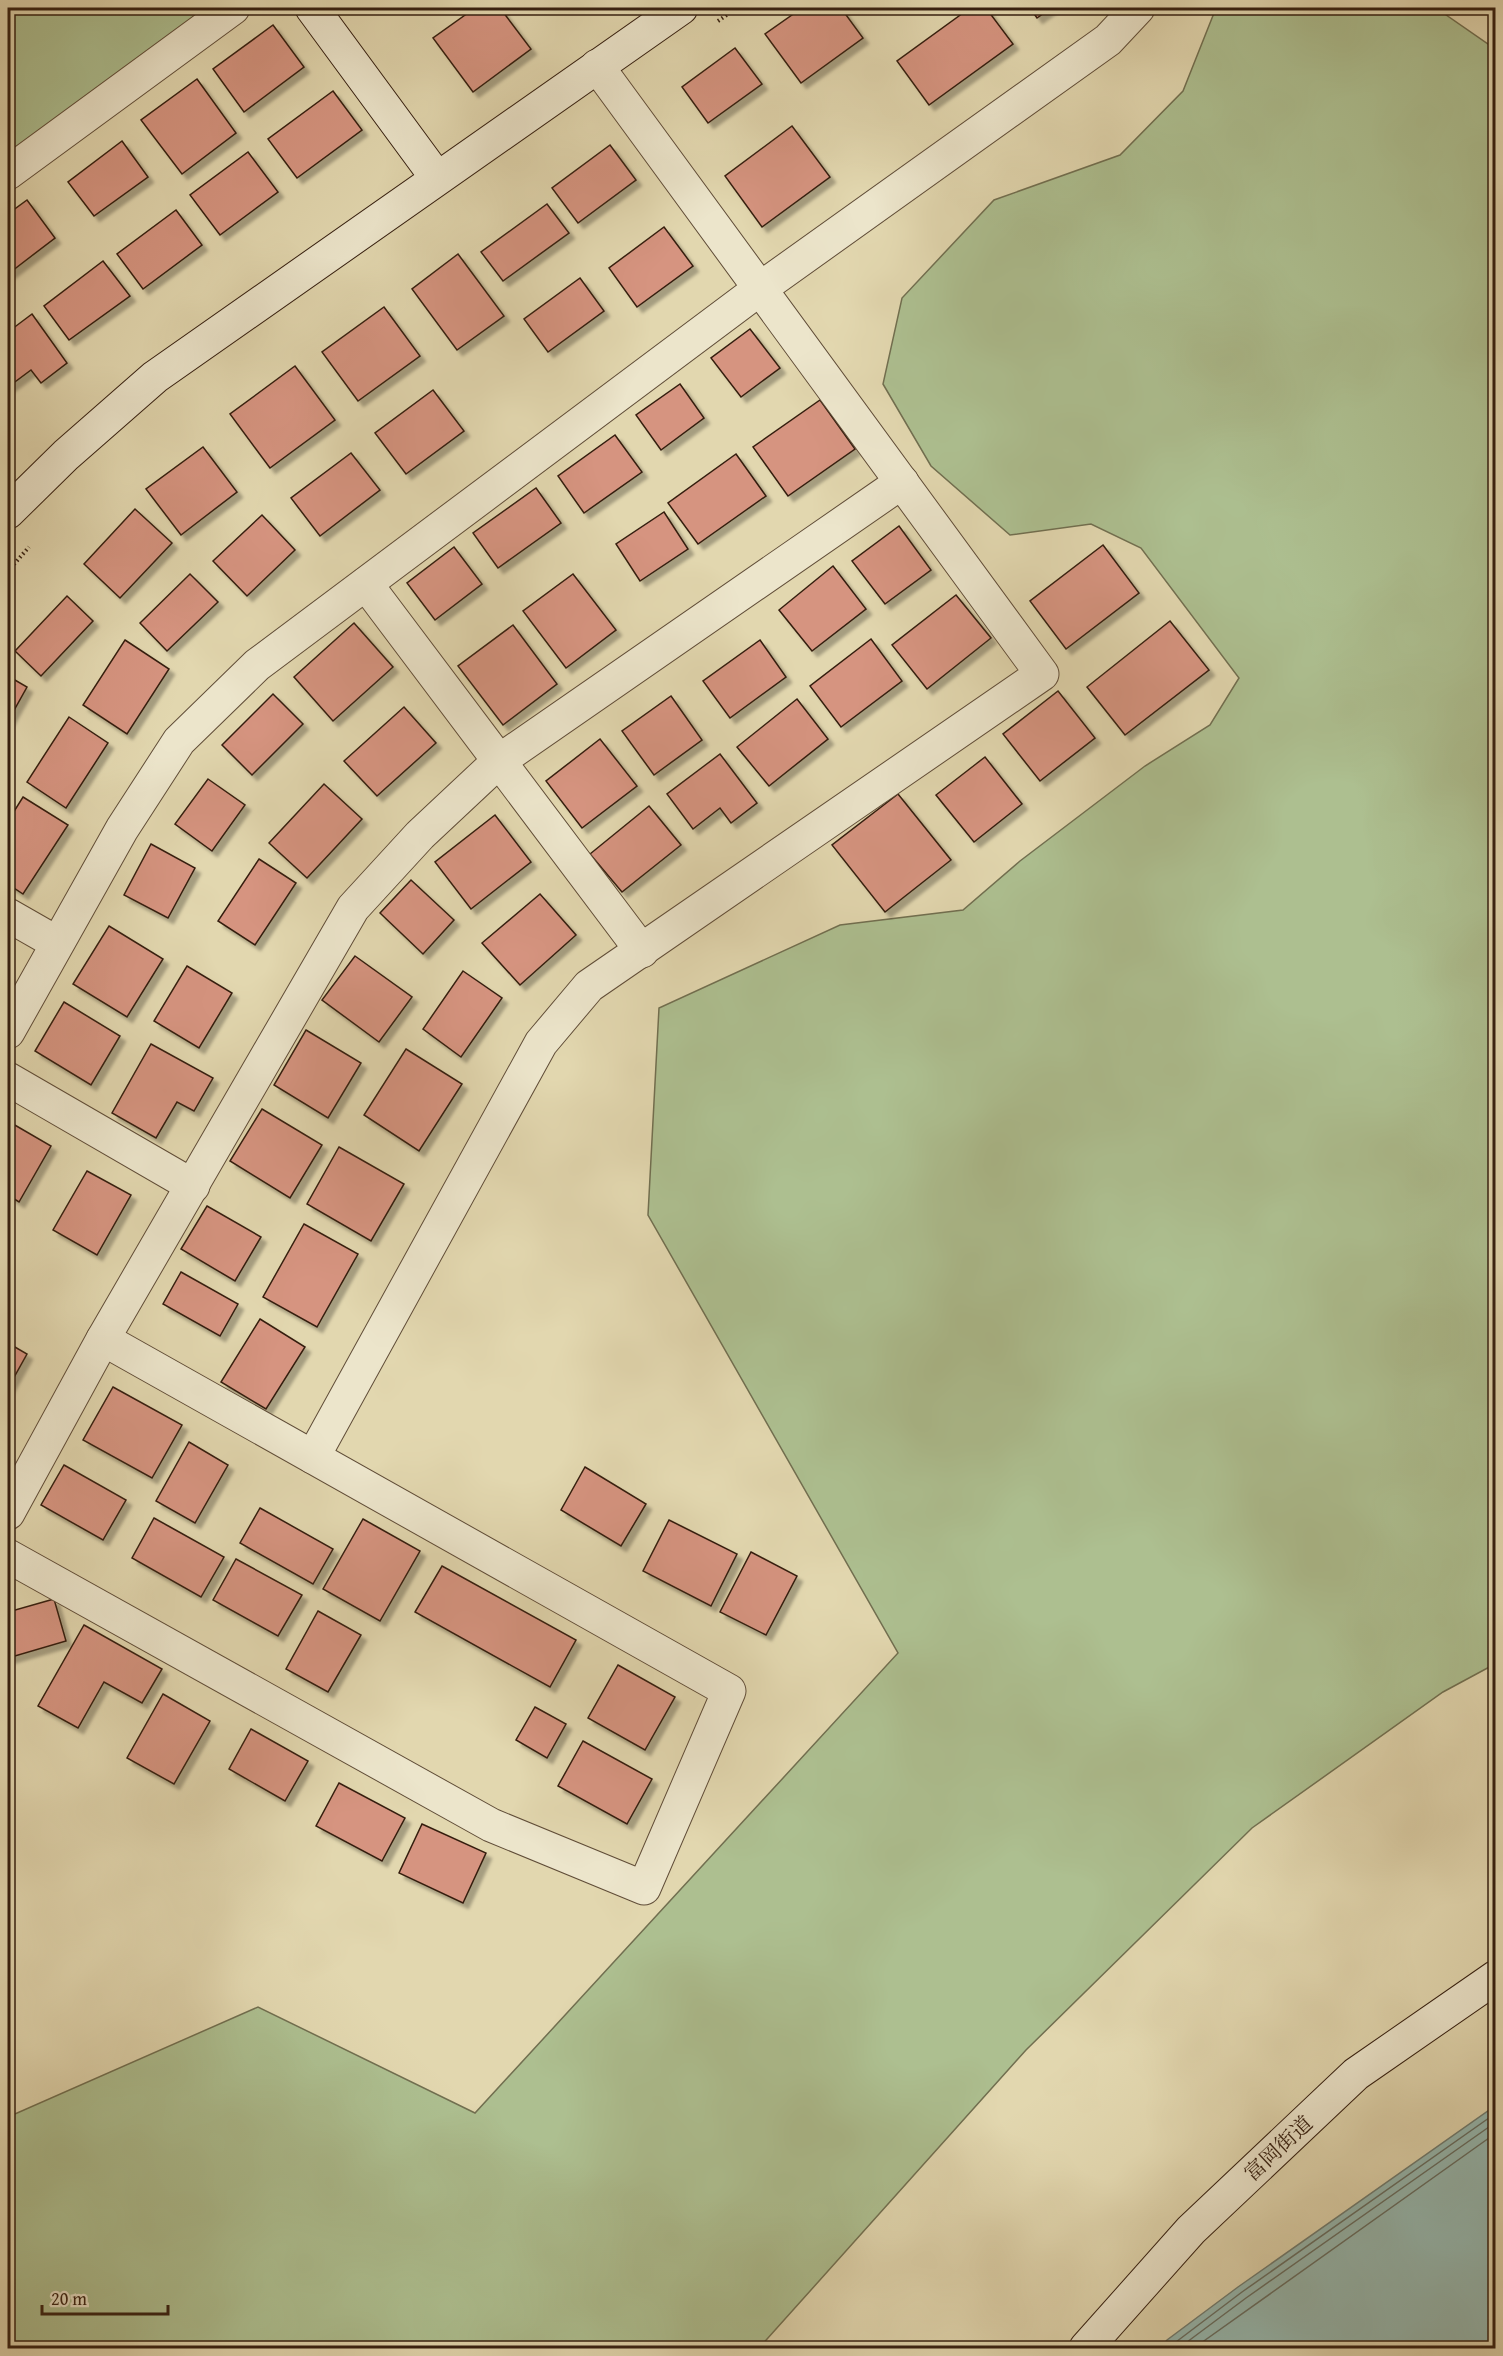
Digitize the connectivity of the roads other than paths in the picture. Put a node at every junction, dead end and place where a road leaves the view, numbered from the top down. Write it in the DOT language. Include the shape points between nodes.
graph roads {
  1 [pos="233,8"];
  2 [pos="312,8"];
  3 [pos="681,8"];
  4 [pos="1137,8"];
  5 [pos="597,66"];
  6 [pos="8,173"];
  7 [pos="437,178"];
  8 [pos="761,288"];
  9 [pos="902,482"];
  10 [pos="8,512"];
  11 [pos="366,584"];
  12 [pos="499,761"];
  13 [pos="8,915"];
  14 [pos="57,943"];
  15 [pos="642,951"];
  16 [pos="8,1032"];
  17 [pos="8,1078"];
  18 [pos="194,1185"];
  19 [pos="103,1339"];
  20 [pos="313,1457"];
  21 [pos="8,1513"];
  22 [pos="8,1556"];
  23 [pos="1496,1977"];
  24 [pos="1086,2349"];
  1 -- 6 [label="street"];
  2 -- 7 [label="street"];
  3 -- 5 [label="street"];
  4 -- 8 [label="street" via="1108,40"];
  5 -- 7 [label="street"];
  5 -- 8 [label="street"];
  7 -- 10 [label="street" via="155,377"];
  8 -- 9 [label="street"];
  8 -- 11 [label="street"];
  9 -- 12 [label="street"];
  9 -- 15 [label="street" via="1042,674"];
  11 -- 12 [label="street"];
  11 -- 14 [label="street" via="257,665 179,741 122,829"];
  12 -- 15 [label="street"];
  12 -- 18 [label="street" via="420,834 354,908"];
  13 -- 14 [label="street"];
  14 -- 16 [label="street"];
  15 -- 20 [label="street" via="589,986 540,1044"];
  17 -- 18 [label="street"];
  18 -- 19 [label="street"];
  19 -- 20 [label="street"];
  19 -- 21 [label="street"];
  20 -- 22 [label="street" via="729,1691 644,1888 491,1825"];
  23 -- 24 [label="street, 富岡街道" via="1356,2074 1191,2230"];
}
